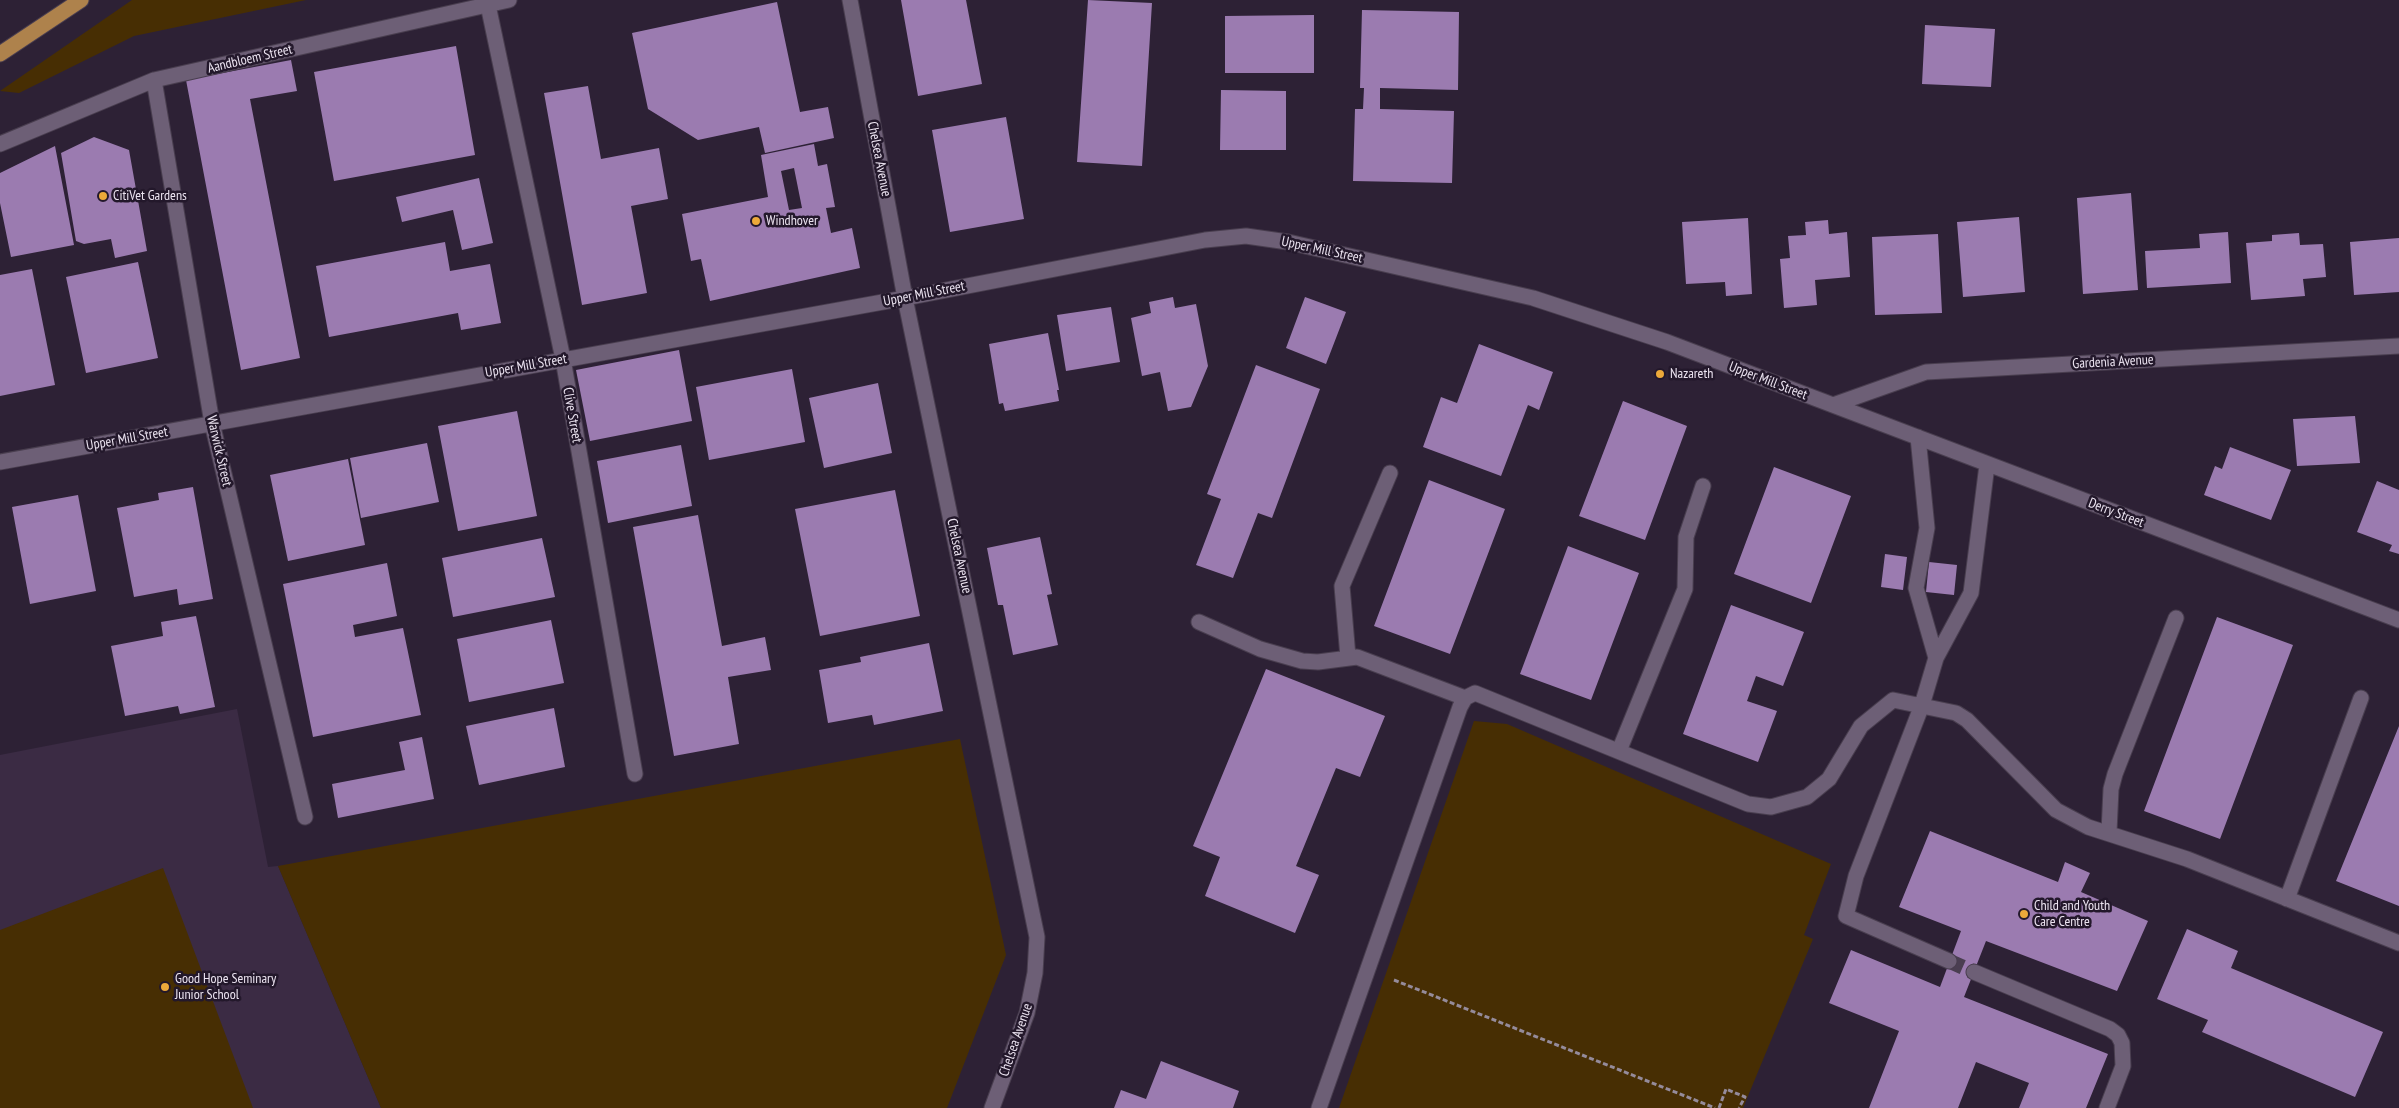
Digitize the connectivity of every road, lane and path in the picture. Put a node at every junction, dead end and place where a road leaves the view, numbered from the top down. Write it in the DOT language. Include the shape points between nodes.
graph roads {
  1 [pos="80,0"];
  2 [pos="509,0"];
  3 [pos="850,0"];
  4 [pos="486,3"];
  5 [pos="0,54"];
  6 [pos="154,80"];
  7 [pos="0,144"];
  8 [pos="905,298"];
  9 [pos="2399,346"];
  10 [pos="563,359"];
  11 [pos="1832,406"];
  12 [pos="212,423"];
  13 [pos="1918,438"];
  14 [pos="0,462"];
  15 [pos="1987,464"];
  16 [pos="1390,473"];
  17 [pos="1703,486"];
  18 [pos="2176,618"];
  19 [pos="2399,620"];
  20 [pos="1199,622"];
  21 [pos="1348,657"];
  22 [pos="1936,658"];
  23 [pos="1466,698"];
  24 [pos="2361,698"];
  25 [pos="1922,705"];
  26 [pos="1619,751"];
  27 [pos="635,774"];
  28 [pos="305,817"];
  29 [pos="2108,832"];
  30 [pos="2287,899"];
  31 [pos="2399,943"];
  32 [pos="1949,961"];
  33 [pos="1367,970"];
  34 [pos="1974,972"];
  35 [pos="992,1108"];
  36 [pos="1319,1108"];
  37 [pos="1717,1108"];
  38 [pos="1739,1108"];
  39 [pos="2107,1108"];
  1 -- 5 [label="main road"];
  2 -- 4 [label="street, Aandbloem Street"];
  3 -- 8 [label="street, Chelsea Avenue"];
  4 -- 6 [label="street, Aandbloem Street"];
  4 -- 10 [label="street, Clive Street"];
  6 -- 7 [label="street, Aandbloem Street"];
  6 -- 12 [label="street, Warwick Street"];
  8 -- 10 [label="street, Upper Mill Street"];
  8 -- 11 [label="street, Upper Mill Street" via="1205,240 1246,236 1288,242 1533,298 1674,345"];
  8 -- 35 [label="street, Chelsea Avenue" via="1037,937 1035,973 1027,1014"];
  9 -- 11 [label="street, Gardenia Avenue" via="1926,372"];
  10 -- 12 [label="street, Upper Mill Street"];
  10 -- 27 [label="street, Clive Street"];
  11 -- 13 [label="street, Derry Street"];
  12 -- 14 [label="street, Upper Mill Street"];
  12 -- 28 [label="street, Warwick Street"];
  13 -- 15 [label="street, Derry Street"];
  13 -- 22 [label="street" via="1927,528 1916,588"];
  15 -- 19 [label="street, Derry Street"];
  15 -- 22 [label="street" via="1971,593"];
  16 -- 21 [label="street" via="1342,586"];
  17 -- 26 [label="street" via="1686,538 1685,589"];
  18 -- 29 [label="street" via="2115,774"];
  20 -- 21 [label="street" via="1260,650 1302,661"];
  21 -- 23 [label="street" via="1357,657"];
  22 -- 25 [label="street"];
  23 -- 26 [label="street" via="1475,693 1481,694"];
  23 -- 33 [label="street" via="1451,730"];
  24 -- 30 [label="street"];
  25 -- 26 [label="street" via="1894,700 1861,726 1829,779 1807,797 1771,808 1748,804"];
  25 -- 29 [label="street" via="1956,713 1967,720 2056,810 2088,827"];
  25 -- 32 [label="street" via="1856,876 1846,916"];
  29 -- 30 [label="street"];
  30 -- 31 [label="street"];
  33 -- 36 [label="street"];
  33 -- 37 [label="path"];
  34 -- 39 [label="street" via="2118,1035 2122,1042 2123,1066"];
  37 -- 38 [label="path" via="1726,1089 1745,1097"];
}
